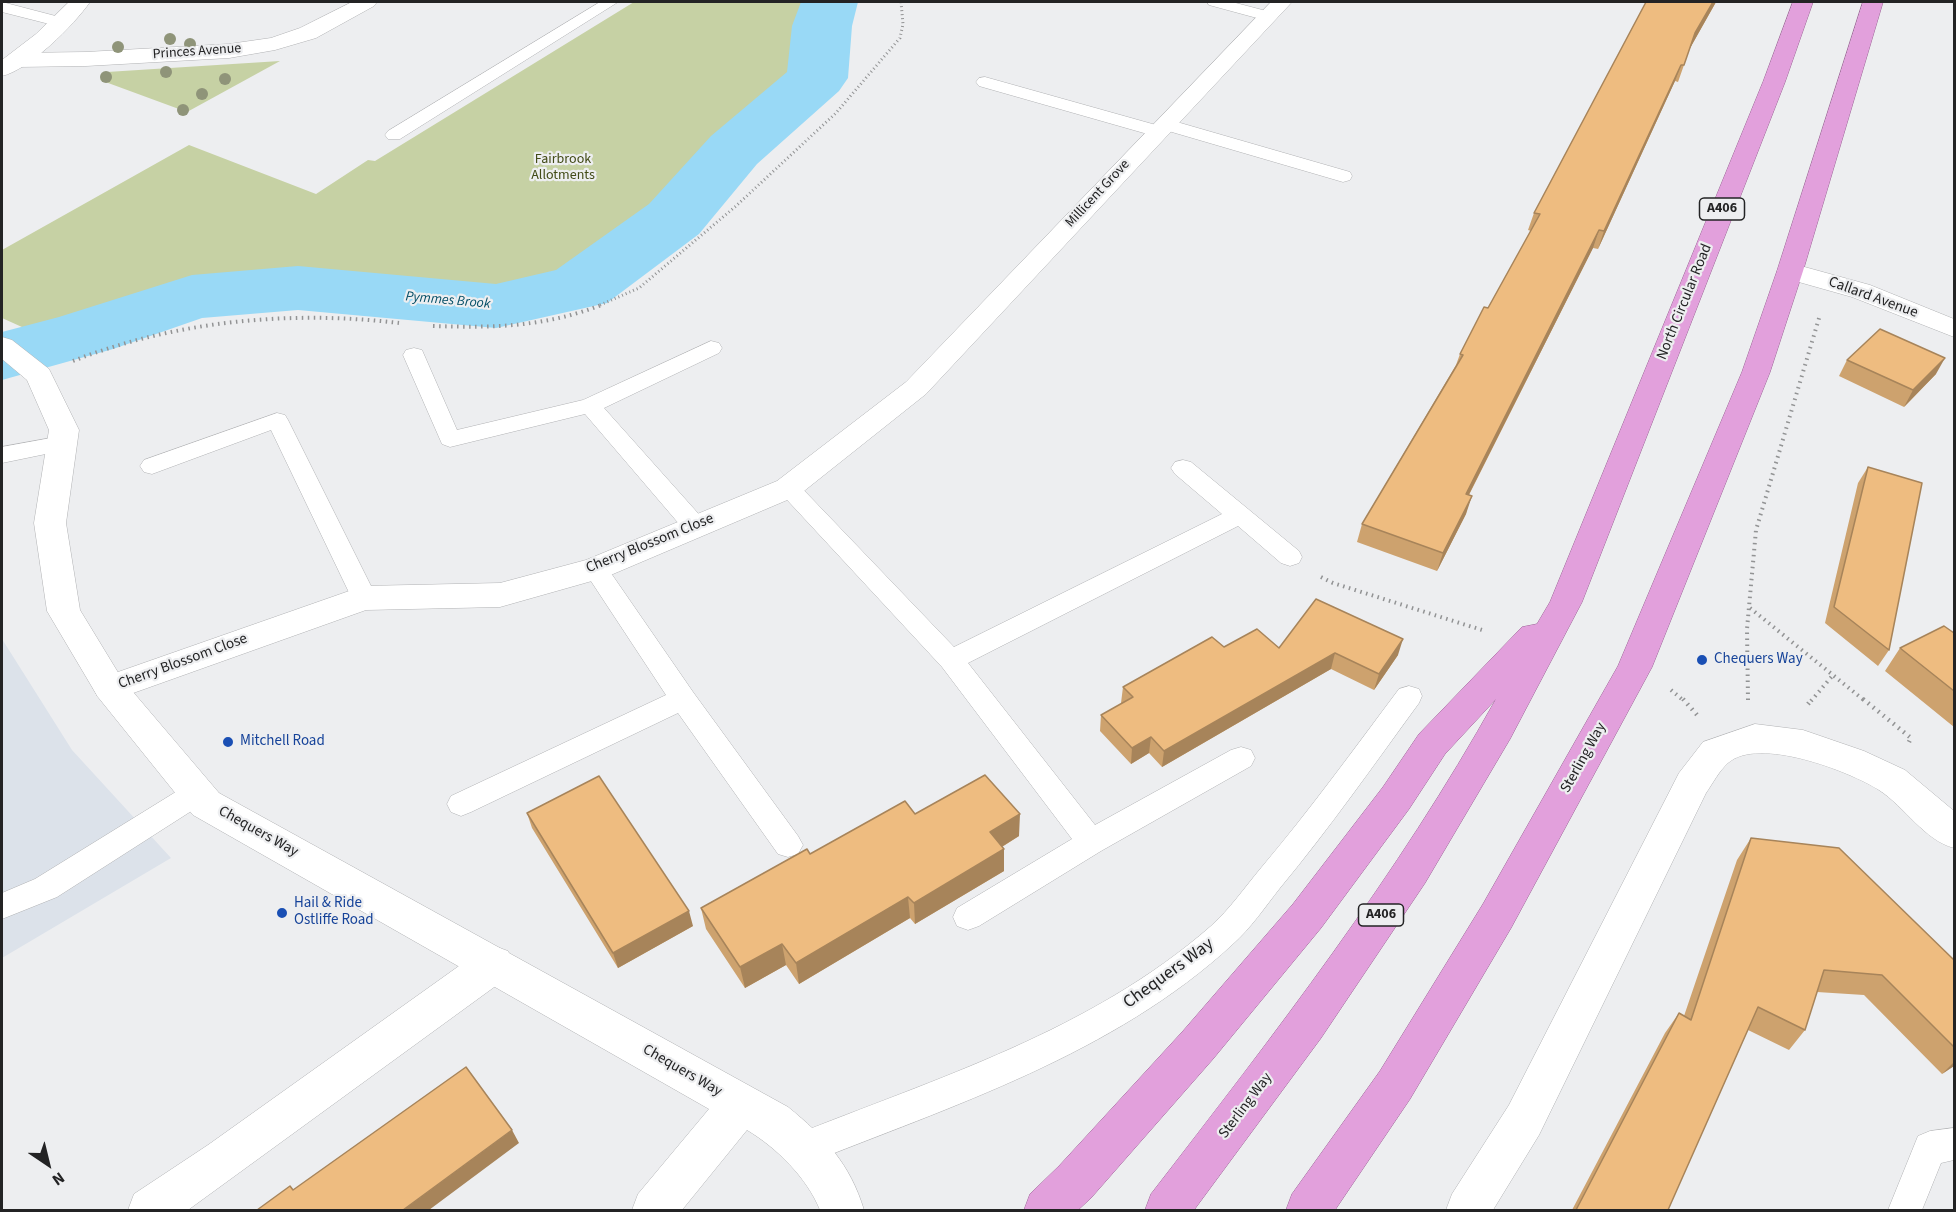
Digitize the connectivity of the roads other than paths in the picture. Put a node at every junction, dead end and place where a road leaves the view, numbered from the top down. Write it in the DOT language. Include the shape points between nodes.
graph roads {
  1 [pos="80,2"];
  2 [pos="367,2"];
  3 [pos="610,2"];
  4 [pos="1215,2"];
  5 [pos="1803,2"];
  6 [pos="1873,2"];
  7 [pos="2,7"];
  8 [pos="1275,9"];
  9 [pos="61,22"];
  10 [pos="9,64"];
  11 [pos="985,82"];
  12 [pos="1161,127"];
  13 [pos="394,135"];
  14 [pos="1343,176"];
  15 [pos="1790,271"];
  16 [pos="1954,329"];
  17 [pos="2,346"];
  18 [pos="711,348"];
  19 [pos="414,355"];
  20 [pos="916,388"];
  21 [pos="590,406"];
  22 [pos="62,444"];
  23 [pos="2,455"];
  24 [pos="152,466"];
  25 [pos="1183,468"];
  26 [pos="788,488"];
  27 [pos="1240,515"];
  28 [pos="695,526"];
  29 [pos="1290,557"];
  30 [pos="595,569"];
  31 [pos="364,598"];
  32 [pos="1566,603"];
  33 [pos="951,660"];
  34 [pos="110,688"];
  35 [pos="1409,696"];
  36 [pos="683,699"];
  37 [pos="1241,758"];
  38 [pos="197,793"];
  39 [pos="461,804"];
  40 [pos="1954,833"];
  41 [pos="1091,842"];
  42 [pos="788,845"];
  43 [pos="2,906"];
  44 [pos="968,917"];
  45 [pos="494,964"];
  46 [pos="741,1104"];
  47 [pos="1954,1144"];
  48 [pos="804,1148"];
  49 [pos="150,1210"];
  50 [pos="654,1210"];
  51 [pos="842,1210"];
  52 [pos="1047,1210"];
  53 [pos="1167,1210"];
  54 [pos="1308,1210"];
  55 [pos="1468,1210"];
  56 [pos="1905,1210"];
  1 -- 9 [label="street"];
  2 -- 10 [label="street, Princes Avenue" via="308,33 274,44"];
  3 -- 13 [label="lane"];
  4 -- 8 [label="lane"];
  5 -- 32 [label="highway, North Circular Road / A406"];
  6 -- 15 [label="highway"];
  7 -- 9 [label="lane"];
  8 -- 12 [label="street, Millicent Grove"];
  9 -- 10 [label="street"];
  11 -- 12 [label="lane"];
  12 -- 14 [label="lane"];
  12 -- 20 [label="street, Millicent Grove"];
  15 -- 16 [label="street, Callard Avenue" via="1861,291"];
  15 -- 54 [label="highway, Sterling Way" via="1756,372 1635,667 1491,926 1395,1085"];
  17 -- 22 [label="street, Chequers Way" via="39,375 64,430"];
  18 -- 21 [label="lane"];
  19 -- 21 [label="lane" via="450,439"];
  20 -- 26 [label="street, Cherry Blossom Close"];
  21 -- 28 [label="lane"];
  22 -- 23 [label="lane"];
  22 -- 34 [label="street, Chequers Way" via="50,523 64,611"];
  24 -- 31 [label="lane" via="277,420"];
  25 -- 27 [label="lane"];
  26 -- 28 [label="street, Cherry Blossom Close"];
  26 -- 33 [label="lane"];
  27 -- 29 [label="lane"];
  27 -- 33 [label="lane"];
  28 -- 30 [label="street, Cherry Blossom Close"];
  30 -- 31 [label="street, Cherry Blossom Close" via="500,595"];
  30 -- 36 [label="lane"];
  31 -- 34 [label="street, Cherry Blossom Close"];
  32 -- 52 [label="highway, A406" via="1432,744 1307,916 1198,1045"];
  32 -- 53 [label="highway, Sterling Way / A406" via="1497,729 1411,871 1306,1025"];
  33 -- 41 [label="lane"];
  34 -- 38 [label="street, Chequers Way"];
  35 -- 48 [label="lane, Chequers Way" via="1290,856 1222,935 1177,971 1130,1005 1009,1066"];
  36 -- 39 [label="lane"];
  36 -- 42 [label="lane"];
  37 -- 41 [label="lane"];
  38 -- 43 [label="lane" via="46,888"];
  38 -- 45 [label="street, Chequers Way" via="206,804"];
  40 -- 55 [label="street" via="1892,780 1803,744 1755,738 1716,752 1692,783 1524,1120"];
  41 -- 44 [label="lane"];
  45 -- 46 [label="street, Chequers Way"];
  45 -- 49 [label="street"];
  46 -- 48 [label="street, Chequers Way" via="773,1122"];
  46 -- 50 [label="street"];
  47 -- 56 [label="lane" via="1930,1148"];
  48 -- 51 [label="street, Chequers Way" via="832,1184"];
}
